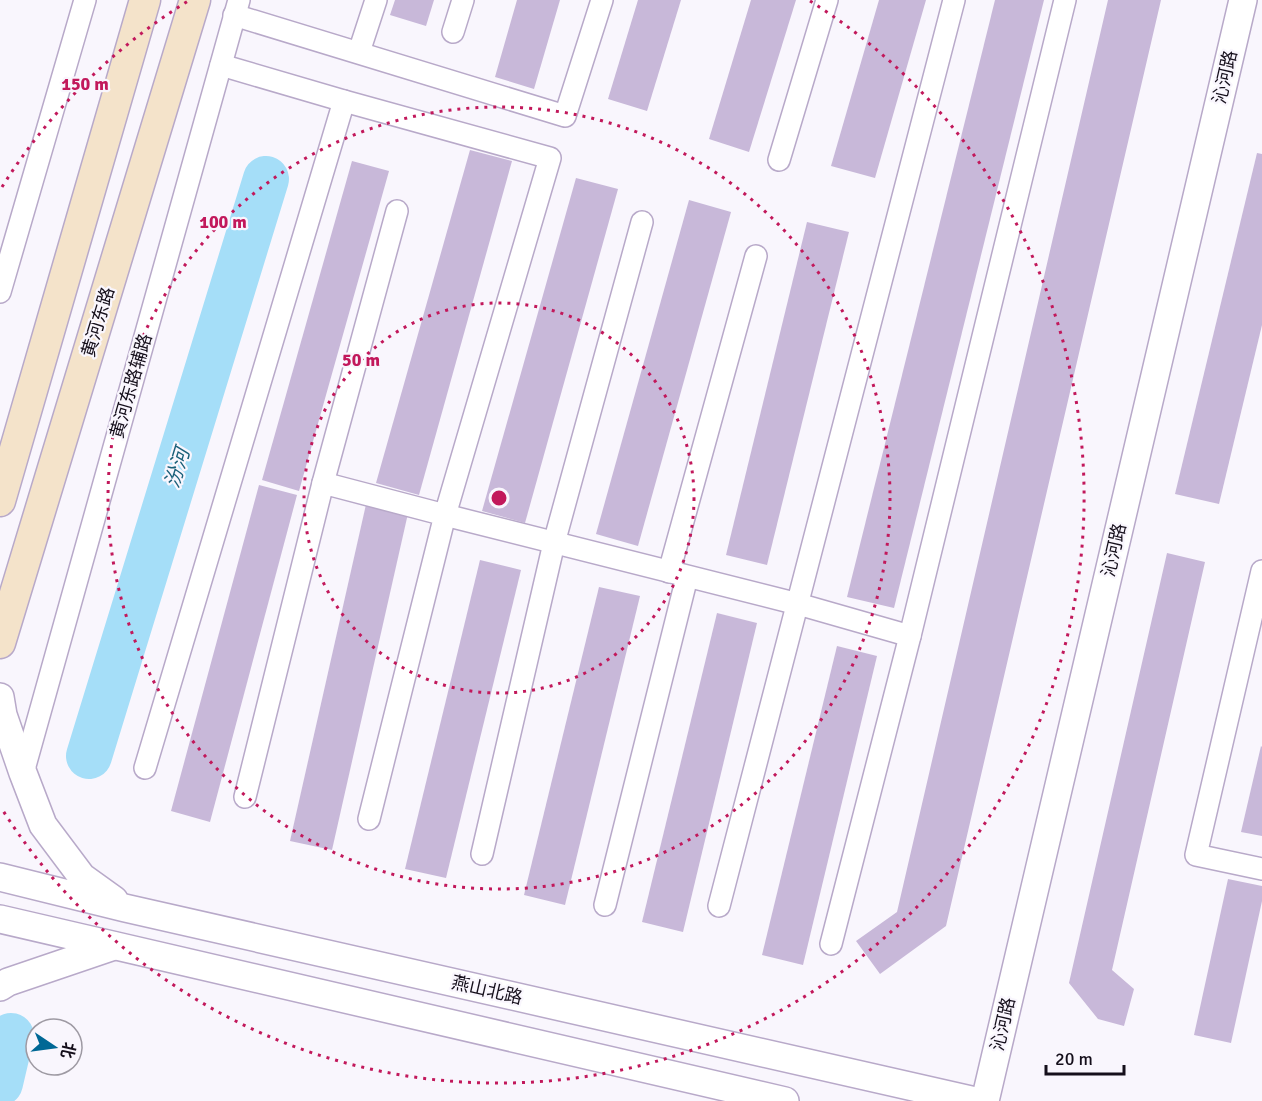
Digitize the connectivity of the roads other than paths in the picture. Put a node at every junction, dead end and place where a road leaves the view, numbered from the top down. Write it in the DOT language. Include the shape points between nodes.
graph roads {
  1 [pos="85,0"];
  2 [pos="145,0"];
  3 [pos="195,0"];
  4 [pos="376,0"];
  5 [pos="463,0"];
  6 [pos="602,0"];
  7 [pos="827,0"];
  8 [pos="954,0"];
  9 [pos="1065,0"];
  10 [pos="1243,0"];
  11 [pos="237,8"];
  12 [pos="453,32"];
  13 [pos="359,52"];
  14 [pos="221,65"];
  15 [pos="344,101"];
  16 [pos="779,160"];
  17 [pos="397,211"];
  18 [pos="642,222"];
  19 [pos="756,256"];
  20 [pos="0,292"];
  21 [pos="323,483"];
  22 [pos="0,501"];
  23 [pos="445,515"];
  24 [pos="554,543"];
  25 [pos="1262,571"];
  26 [pos="678,574"];
  27 [pos="798,604"];
  28 [pos="910,636"];
  29 [pos="0,644"];
  30 [pos="0,697"];
  31 [pos="145,768"];
  32 [pos="23,773"];
  33 [pos="245,797"];
  34 [pos="369,819"];
  35 [pos="482,854"];
  36 [pos="1262,869"];
  37 [pos="0,877"];
  38 [pos="605,905"];
  39 [pos="719,906"];
  40 [pos="125,908"];
  41 [pos="0,919"];
  42 [pos="831,944"];
  43 [pos="114,946"];
  44 [pos="0,987"];
  45 [pos="740,1096"];
  46 [pos="785,1101"];
  47 [pos="975,1101"];
  48 [pos="985,1101"];
  1 -- 20 [label="street"];
  2 -- 22 [label="main road"];
  3 -- 29 [label="main road, 黄河东路"];
  4 -- 13 [label="street"];
  5 -- 12 [label="street"];
  6 -- 13 [label="street" via="566,116"];
  7 -- 16 [label="street"];
  8 -- 27 [label="street"];
  9 -- 28 [label="street"];
  10 -- 48 [label="street, 沁河路"];
  11 -- 13 [label="street"];
  11 -- 14 [label="street, 黄河东路辅路"];
  14 -- 15 [label="street"];
  14 -- 32 [label="street, 黄河东路辅路"];
  15 -- 23 [label="street" via="550,158"];
  15 -- 31 [label="street"];
  17 -- 21 [label="street"];
  18 -- 24 [label="street"];
  19 -- 26 [label="street"];
  21 -- 23 [label="street"];
  21 -- 33 [label="street"];
  23 -- 24 [label="street"];
  23 -- 34 [label="street"];
  24 -- 26 [label="street"];
  24 -- 35 [label="street"];
  25 -- 36 [label="street" via="1197,855"];
  26 -- 27 [label="street"];
  26 -- 38 [label="street"];
  27 -- 28 [label="street"];
  27 -- 39 [label="street"];
  28 -- 42 [label="street"];
  30 -- 32 [label="street"];
  32 -- 40 [label="street" via="44,825 82,877"];
  37 -- 40 [label="street, 燕山北路"];
  40 -- 47 [label="street, 燕山北路"];
  41 -- 43 [label="street"];
  43 -- 44 [label="street"];
  43 -- 45 [label="street"];
  45 -- 46 [label="street"];
}
